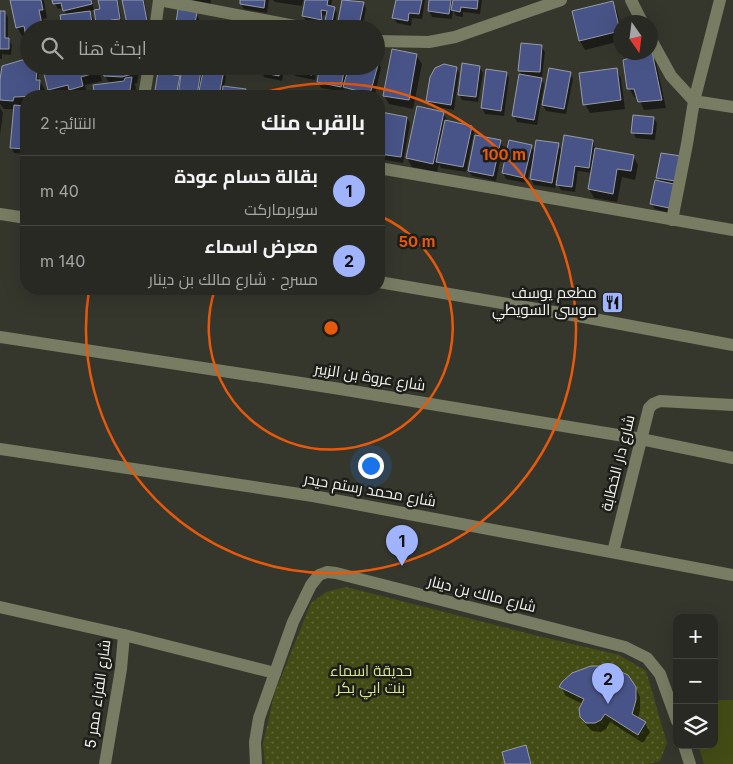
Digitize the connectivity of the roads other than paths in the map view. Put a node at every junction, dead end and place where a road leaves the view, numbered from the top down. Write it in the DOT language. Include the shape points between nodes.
graph roads {
  1 [pos="159,0"];
  2 [pos="561,0"];
  3 [pos="631,0"];
  4 [pos="720,0"];
  5 [pos="638,15"];
  6 [pos="156,20"];
  7 [pos="264,20"];
  8 [pos="385,40"];
  9 [pos="658,52"];
  10 [pos="148,75"];
  11 [pos="145,90"];
  12 [pos="694,101"];
  13 [pos="733,106"];
  14 [pos="385,169"];
  15 [pos="0,214"];
  16 [pos="20,217"];
  17 [pos="672,220"];
  18 [pos="733,230"];
  19 [pos="385,283"];
  20 [pos="0,337"];
  21 [pos="733,345"];
  22 [pos="733,405"];
  23 [pos="642,439"];
  24 [pos="0,449"];
  25 [pos="733,458"];
  26 [pos="613,552"];
  27 [pos="733,575"];
  28 [pos="0,607"];
  29 [pos="124,635"];
  30 [pos="275,673"];
  31 [pos="673,710"];
  32 [pos="685,749"];
  33 [pos="105,764"];
  34 [pos="256,764"];
  35 [pos="690,764"];
  1 -- 6 [label="street"];
  1 -- 7 [label="street"];
  2 -- 8 [label="street" via="455,37 429,42"];
  3 -- 5 [label="street"];
  4 -- 12 [label="street"];
  9 -- 12 [label="street" via="680,87"];
  10 -- 11 [label="street"];
  12 -- 13 [label="street"];
  12 -- 17 [label="street"];
  14 -- 17 [label="street"];
  15 -- 16 [label="street"];
  17 -- 18 [label="street"];
  19 -- 21 [label="street"];
  20 -- 23 [label="street, شارع عروة بن الزبير"];
  22 -- 23 [label="street, شارع دار الخطابة" via="653,404 649,408"];
  23 -- 25 [label="street, شارع عروة بن الزبير"];
  23 -- 26 [label="street, شارع دار الخطابة"];
  24 -- 26 [label="street, شارع محمد رستم حيدر" via="313,496"];
  26 -- 27 [label="street, شارع محمد رستم حيدر"];
  28 -- 29 [label="street, شارع الفراء ممر 5"];
  29 -- 30 [label="street"];
  29 -- 33 [label="street, شارع الفراء ممر 5"];
  30 -- 31 [label="street, شارع مالك بن دينار" via="293,622 311,585 319,575 327,572 625,647 647,658 660,674"];
  30 -- 34 [label="street, شارع مالك بن دينار" via="259,718"];
  32 -- 35 [label="street"];
}
